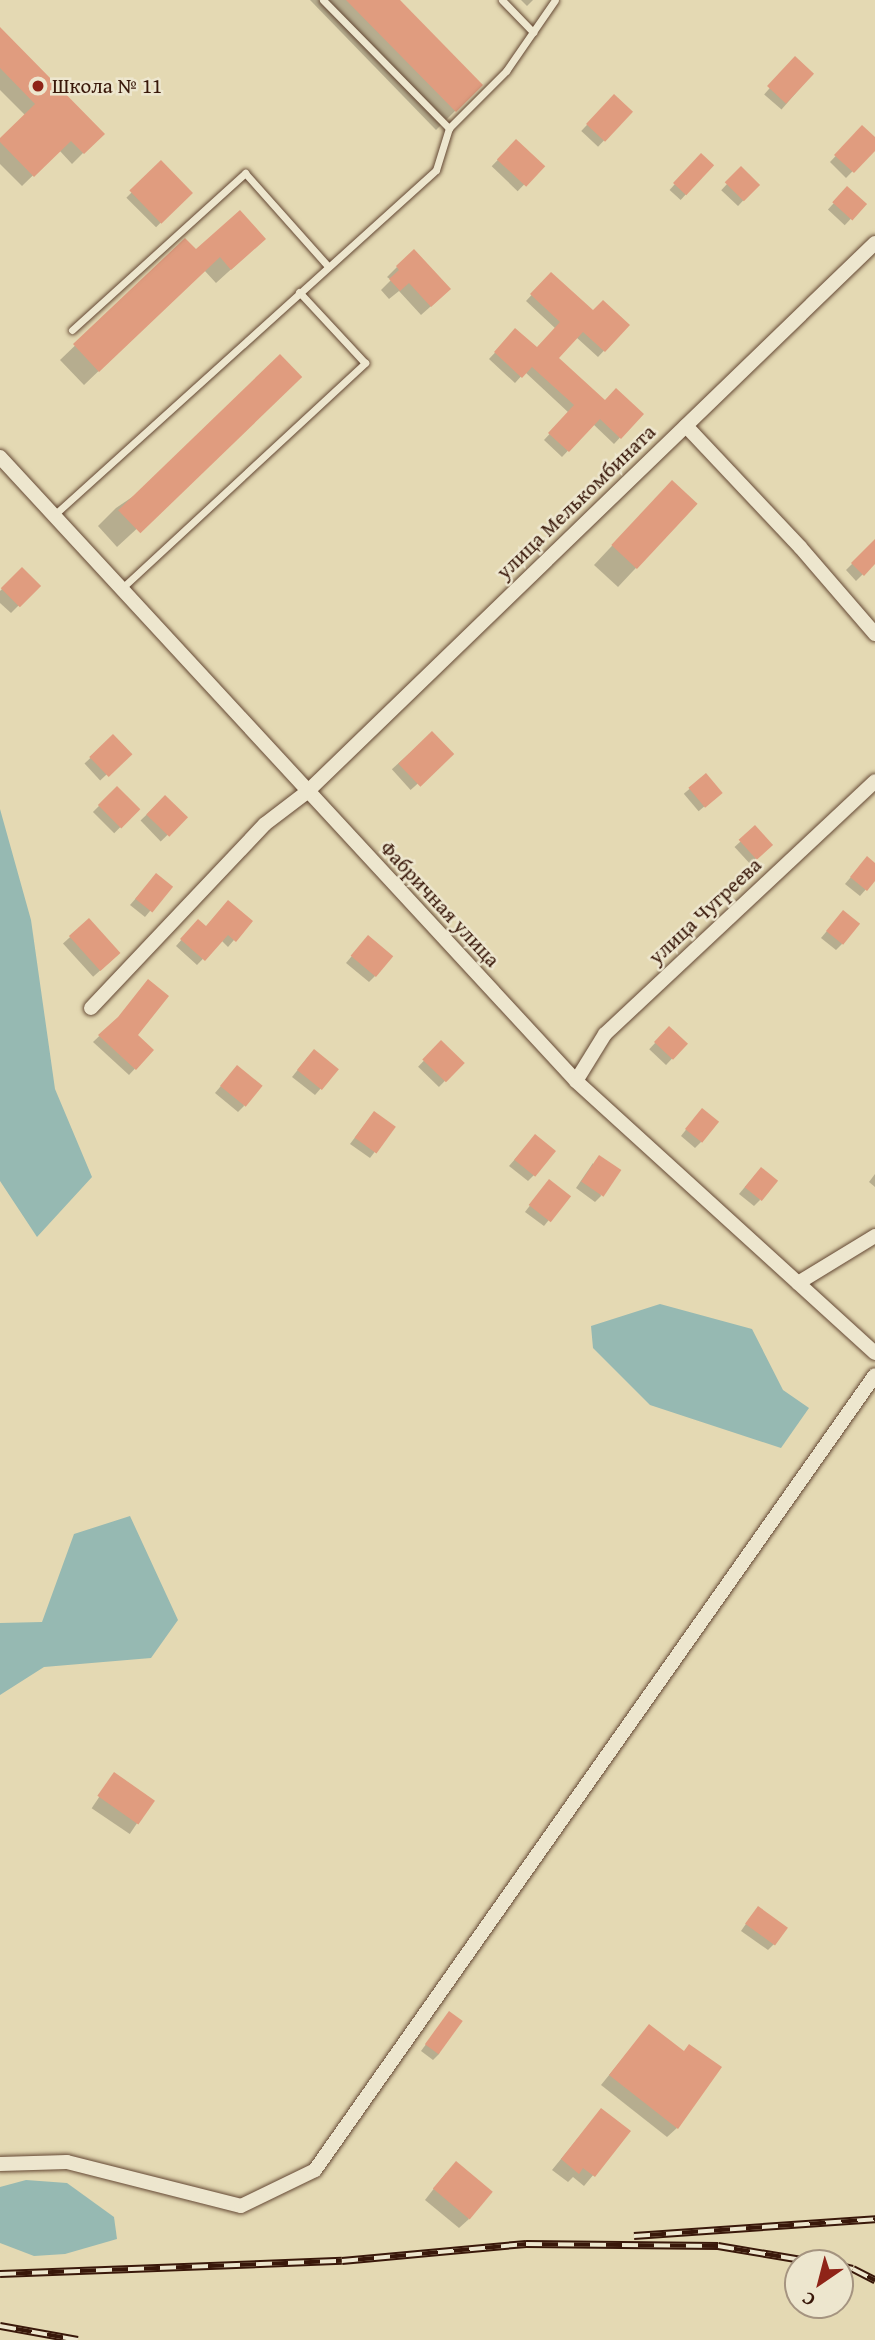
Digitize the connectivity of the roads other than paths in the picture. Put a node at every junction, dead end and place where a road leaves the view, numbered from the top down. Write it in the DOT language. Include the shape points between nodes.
graph roads {
  1 [pos="323,0"];
  2 [pos="502,0"];
  3 [pos="555,0"];
  4 [pos="533,32"];
  5 [pos="449,128"];
  6 [pos="875,243"];
  7 [pos="328,266"];
  8 [pos="299,292"];
  9 [pos="72,330"];
  10 [pos="686,426"];
  11 [pos="0,457"];
  12 [pos="53,516"];
  13 [pos="120,589"];
  14 [pos="875,634"];
  15 [pos="875,781"];
  16 [pos="307,792"];
  17 [pos="91,1009"];
  18 [pos="576,1081"];
  19 [pos="875,1236"];
  20 [pos="798,1283"];
  21 [pos="875,1353"];
  22 [pos="875,1375"];
  23 [pos="0,2164"];
  1 -- 5 [label="lane"];
  2 -- 4 [label="lane"];
  3 -- 4 [label="lane"];
  4 -- 5 [label="lane" via="506,71"];
  5 -- 7 [label="lane" via="436,170"];
  6 -- 10 [label="street, улица Мелькомбината"];
  7 -- 8 [label="lane"];
  7 -- 9 [label="lane" via="245,173"];
  8 -- 12 [label="lane"];
  8 -- 13 [label="lane" via="365,363"];
  10 -- 14 [label="street"];
  10 -- 16 [label="street, улица Мелькомбината"];
  11 -- 12 [label="street, Фабричная улица"];
  12 -- 13 [label="street, Фабричная улица"];
  13 -- 16 [label="street, Фабричная улица"];
  15 -- 18 [label="street, улица Чугреева" via="605,1034"];
  16 -- 17 [label="street, улица Мелькомбината" via="265,824"];
  16 -- 18 [label="street, Фабричная улица"];
  18 -- 20 [label="street, Фабричная улица"];
  19 -- 20 [label="street"];
  20 -- 21 [label="street, Фабричная улица"];
  22 -- 23 [label="street" via="314,2170 241,2206 67,2162"];
}
